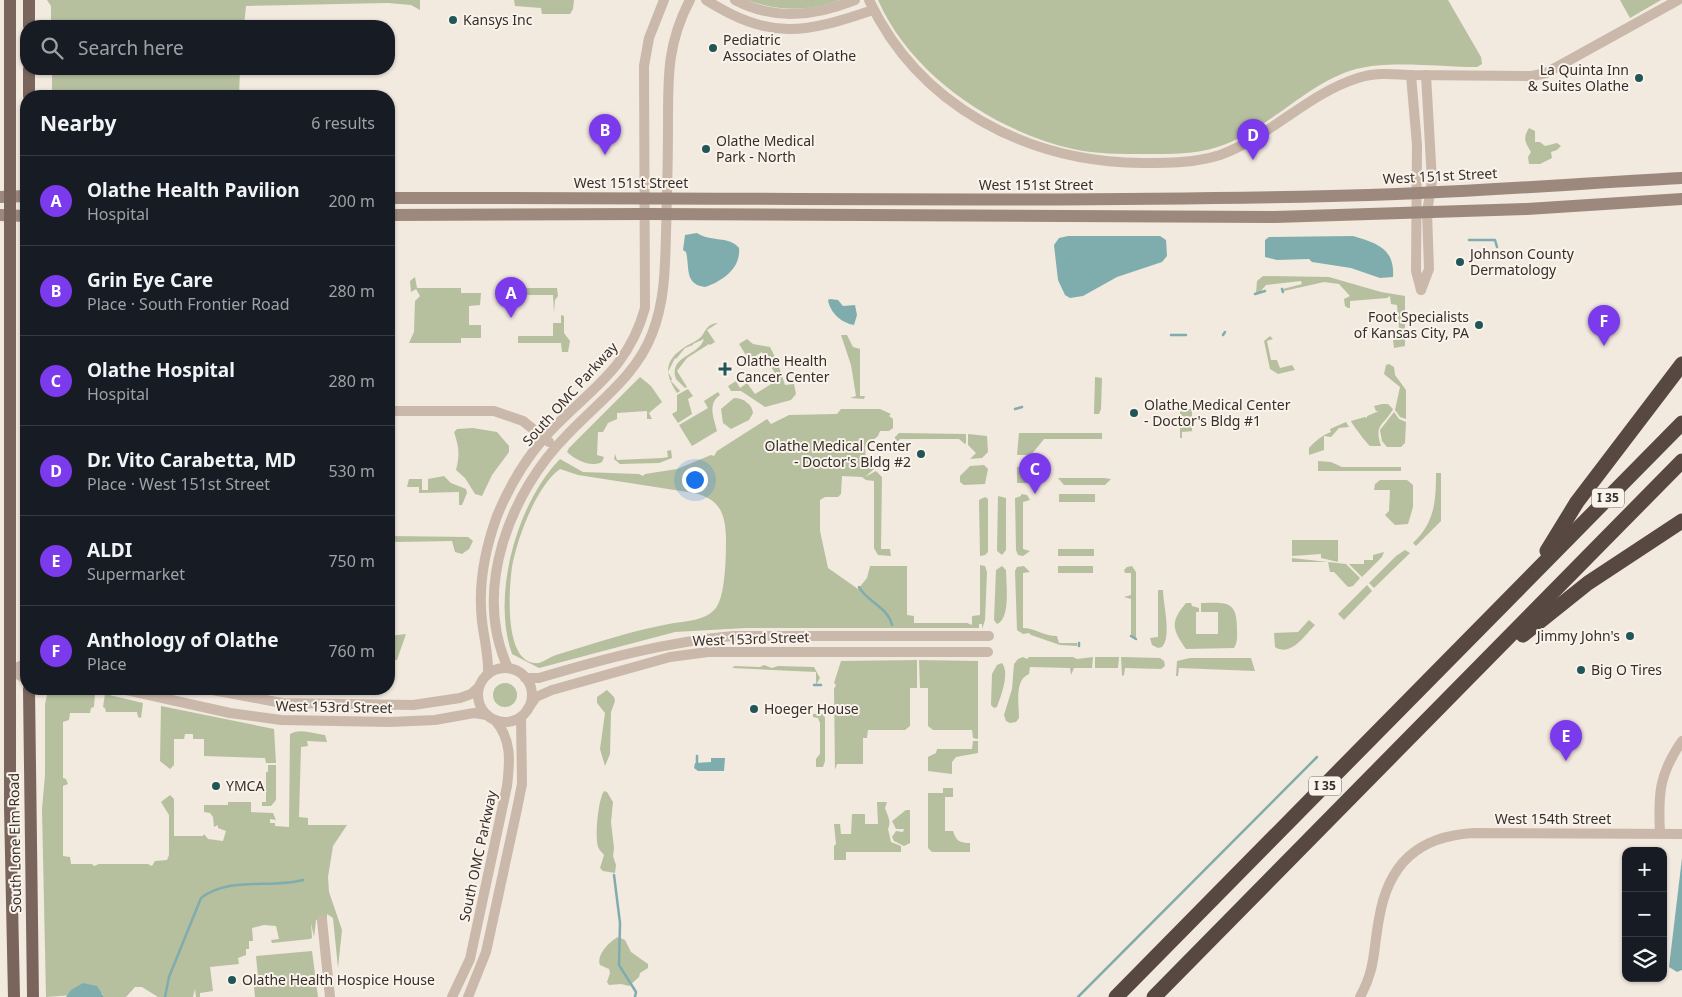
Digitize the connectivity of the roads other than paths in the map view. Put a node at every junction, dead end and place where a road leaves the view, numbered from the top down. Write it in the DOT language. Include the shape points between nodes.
graph roads {
  1 [pos="10,0"];
  2 [pos="29,0"];
  3 [pos="664,0"];
  4 [pos="690,0"];
  5 [pos="706,0"];
  6 [pos="735,0"];
  7 [pos="855,0"];
  8 [pos="1678,0"];
  9 [pos="871,5"];
  10 [pos="29,20"];
  11 [pos="29,75"];
  12 [pos="1411,75"];
  13 [pos="1426,75"];
  14 [pos="29,90"];
  15 [pos="1682,178"];
  16 [pos="1416,193"];
  17 [pos="1431,193"];
  18 [pos="20,196"];
  19 [pos="5,197"];
  20 [pos="395,198"];
  21 [pos="427,198"];
  22 [pos="668,198"];
  23 [pos="645,199"];
  24 [pos="1682,199"];
  25 [pos="1421,212"];
  26 [pos="645,214"];
  27 [pos="668,214"];
  28 [pos="5,215"];
  29 [pos="395,215"];
  30 [pos="427,215"];
  31 [pos="20,216"];
  32 [pos="1682,364"];
  33 [pos="395,411"];
  34 [pos="1682,423"];
  35 [pos="544,438"];
  36 [pos="555,448"];
  37 [pos="1682,461"];
  38 [pos="1682,521"];
  39 [pos="1533,574"];
  40 [pos="989,636"];
  41 [pos="988,652"];
  42 [pos="20,666"];
  43 [pos="508,668"];
  44 [pos="10,670"];
  45 [pos="488,674"];
  46 [pos="20,676"];
  47 [pos="525,678"];
  48 [pos="1468,678"];
  49 [pos="479,687"];
  50 [pos="29,695"];
  51 [pos="161,695"];
  52 [pos="239,695"];
  53 [pos="524,713"];
  54 [pos="491,718"];
  55 [pos="1682,741"];
  56 [pos="1660,833"];
  57 [pos="1682,834"];
  58 [pos="322,920"];
  59 [pos="14,997"];
  60 [pos="33,997"];
  61 [pos="330,997"];
  62 [pos="452,997"];
  63 [pos="468,997"];
  64 [pos="1116,997"];
  65 [pos="1154,997"];
  66 [pos="1360,997"];
  1 -- 19 [label="main road, South Lone Elm Road"];
  2 -- 10 [label="main road"];
  3 -- 23 [label="street, South OMC Parkway" via="649,38 644,66"];
  4 -- 22 [label="street, South OMC Parkway" via="676,31 668,68"];
  5 -- 9 [label="street" via="751,23 793,30 820,27"];
  6 -- 7 [label="street" via="765,12 794,15 824,11"];
  8 -- 13 [label="street" via="1546,73 1532,76"];
  9 -- 12 [label="street" via="908,62 963,108 1020,141 1049,152 1095,161 1160,163 1208,158 1258,137 1349,81 1378,74"];
  11 -- 14 [label="main road"];
  12 -- 13 [label="street"];
  12 -- 16 [label="street" via="1417,145"];
  13 -- 17 [label="street" via="1431,130"];
  15 -- 17 [label="main road, West 151st Street"];
  16 -- 17 [label="main road, West 151st Street"];
  16 -- 22 [label="main road, West 151st Street" via="1098,200"];
  16 -- 25 [label="street"];
  17 -- 25 [label="street"];
  18 -- 19 [label="main road"];
  19 -- 28 [label="main road, South Lone Elm Road"];
  20 -- 21 [label="main road, West 151st Street"];
  21 -- 23 [label="main road, West 151st Street"];
  21 -- 30 [label="main road"];
  22 -- 23 [label="main road, West 151st Street"];
  22 -- 27 [label="street, South OMC Parkway"];
  23 -- 26 [label="street, South OMC Parkway"];
  24 -- 25 [label="main road"];
  25 -- 25 [label="street" via="1416,271 1421,290 1428,269"];
  25 -- 27 [label="main road" via="1198,218"];
  26 -- 27 [label="main road"];
  26 -- 30 [label="main road"];
  26 -- 35 [label="street, South OMC Parkway" via="646,308 634,341 610,374"];
  27 -- 36 [label="street, South OMC Parkway" via="666,278 647,345 623,381"];
  28 -- 31 [label="main road"];
  28 -- 44 [label="main road, South Lone Elm Road"];
  29 -- 30 [label="main road"];
  32 -- 39 [label="highway" via="1577,502"];
  33 -- 35 [label="street" via="494,412 523,422"];
  34 -- 39 [label="highway, I 35"];
  35 -- 36 [label="street"];
  35 -- 45 [label="street, South OMC Parkway" via="504,501 485,557 482,620"];
  36 -- 43 [label="street, South OMC Parkway" via="526,487 510,523 498,563 495,614 500,651"];
  37 -- 48 [label="highway, I 35"];
  38 -- 48 [label="highway" via="1588,583"];
  39 -- 64 [label="highway, I 35"];
  40 -- 47 [label="street, West 153rd Street" via="733,636 694,640 539,678"];
  41 -- 53 [label="street, West 153rd Street" via="708,652 670,657 552,690 536,697"];
  42 -- 44 [label="street"];
  43 -- 45 [label="street"];
  43 -- 47 [label="street"];
  44 -- 46 [label="street"];
  44 -- 59 [label="main road, South Lone Elm Road"];
  45 -- 49 [label="street"];
  47 -- 53 [label="street" via="532,693"];
  48 -- 65 [label="highway, I 35"];
  49 -- 52 [label="street, West 153rd Street" via="472,694 460,698 413,705 282,703"];
  49 -- 54 [label="street" via="479,704"];
  50 -- 60 [label="main road, South Lone Elm Road"];
  51 -- 54 [label="street, West 153rd Street" via="230,713 281,720 390,722 435,720 474,713"];
  53 -- 54 [label="street" via="512,721"];
  53 -- 63 [label="street, South OMC Parkway" via="522,784 486,952"];
  54 -- 62 [label="street, South OMC Parkway" via="507,737 507,786 470,959"];
  55 -- 56 [label="street" via="1660,784"];
  56 -- 57 [label="street, West 154th Street"];
  56 -- 66 [label="street, West 154th Street" via="1474,833 1449,836 1425,844 1400,864 1388,885 1378,920 1373,969"];
  58 -- 61 [label="street"];
}
